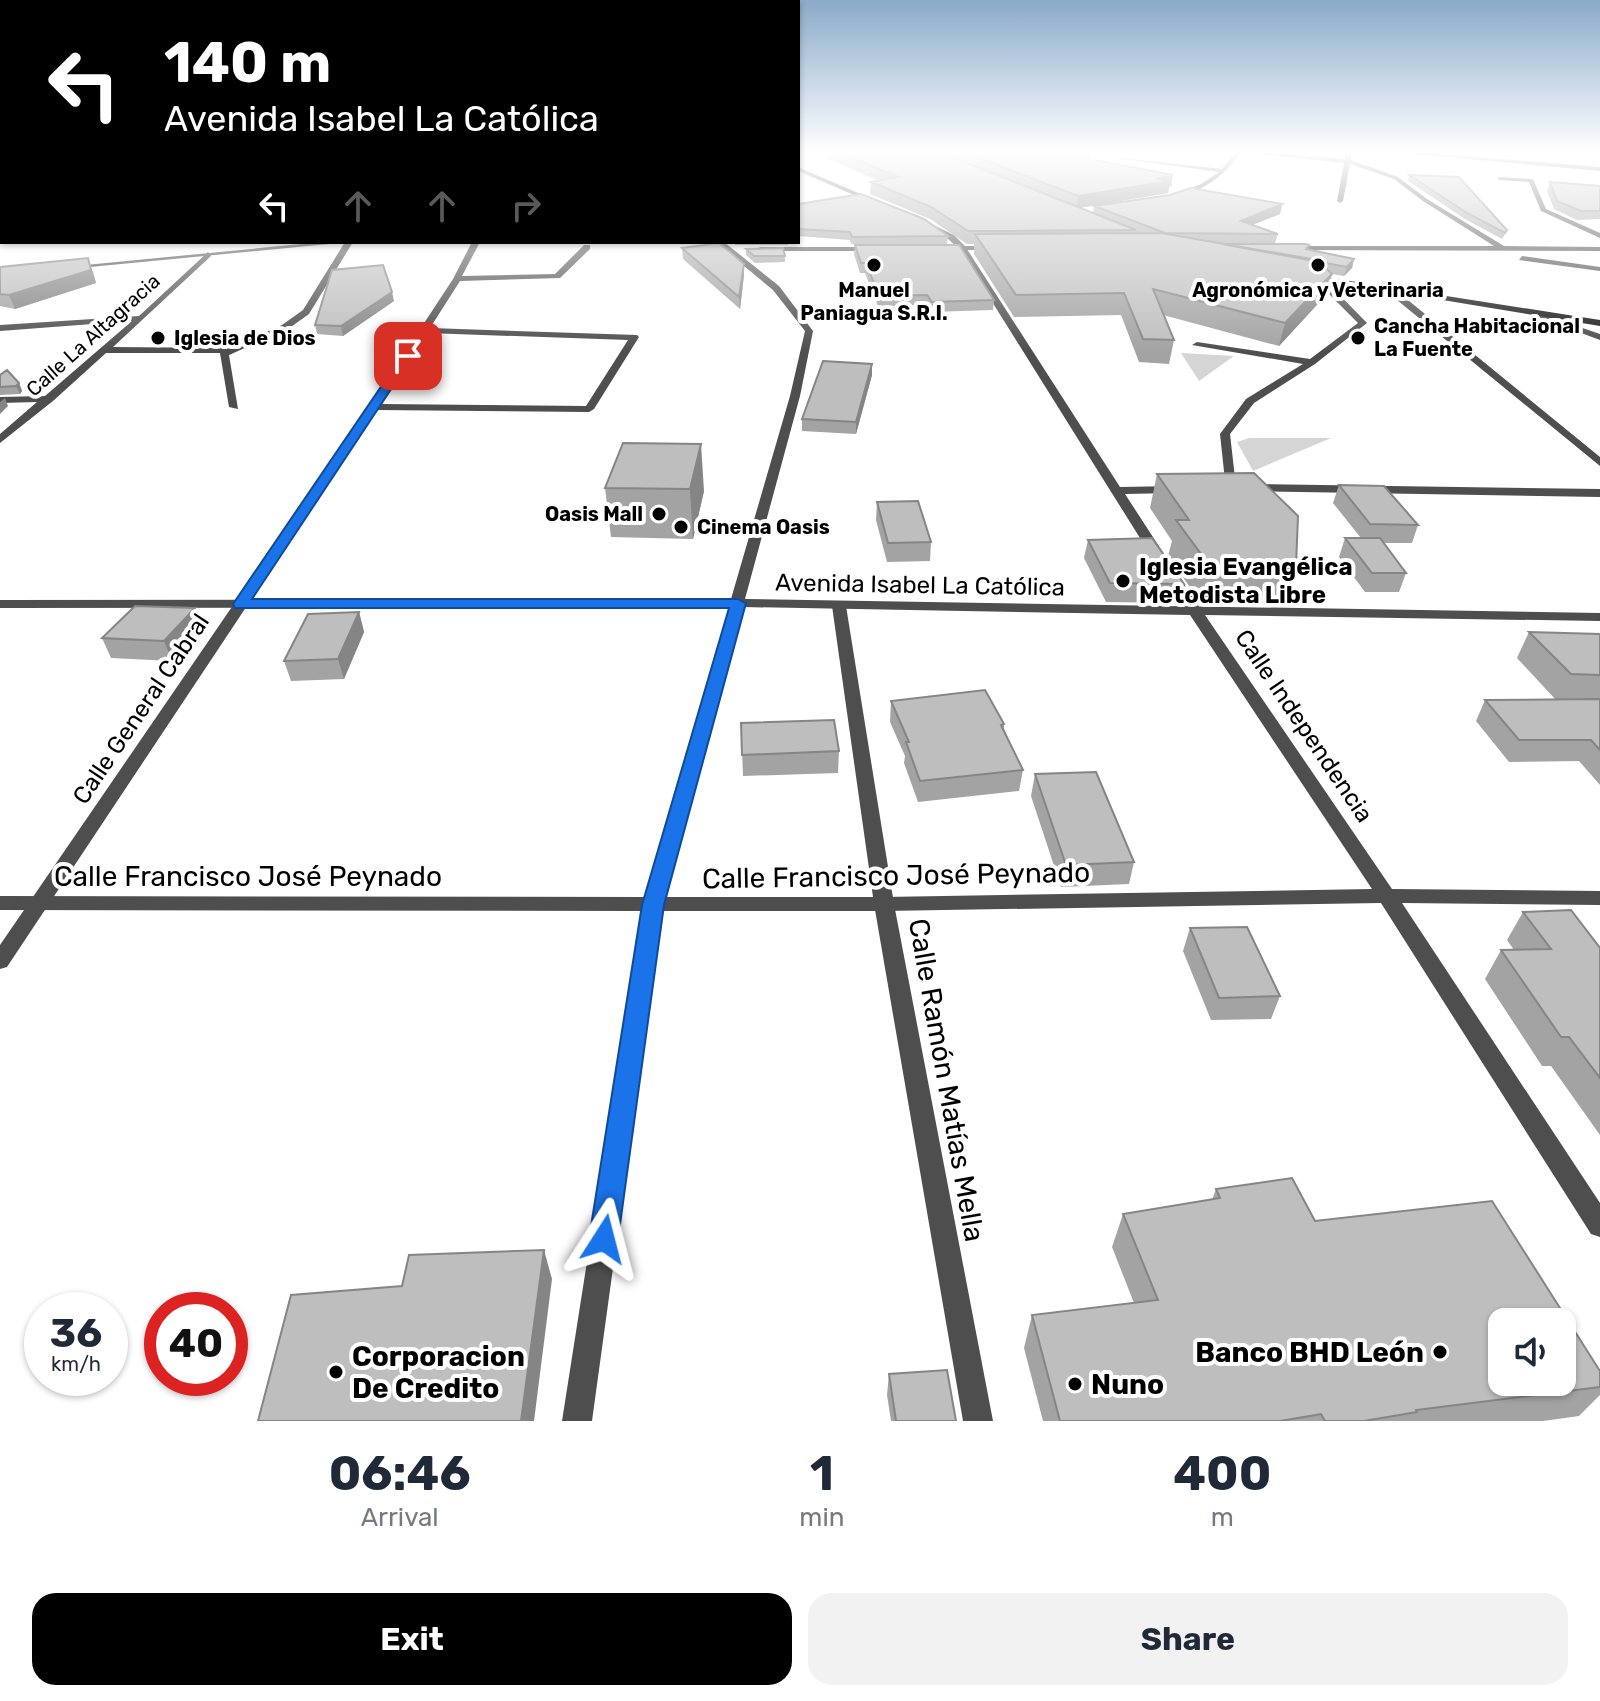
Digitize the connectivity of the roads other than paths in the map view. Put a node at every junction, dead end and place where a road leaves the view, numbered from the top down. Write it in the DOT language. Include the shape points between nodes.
graph roads {
  1 [pos="916,219"];
  2 [pos="1456,219"];
  3 [pos="1563,219"];
  4 [pos="1600,236"];
  5 [pos="325,244"];
  6 [pos="347,244"];
  7 [pos="475,244"];
  8 [pos="724,246"];
  9 [pos="587,247"];
  10 [pos="962,248"];
  11 [pos="1008,248"];
  12 [pos="1272,248"];
  13 [pos="884,249"];
  14 [pos="931,249"];
  15 [pos="1462,249"];
  16 [pos="1600,249"];
  17 [pos="1505,250"];
  18 [pos="208,254"];
  19 [pos="59,268"];
  20 [pos="1600,269"];
  21 [pos="1302,274"];
  22 [pos="1317,277"];
  23 [pos="457,279"];
  24 [pos="1389,289"];
  25 [pos="1536,313"];
  26 [pos="141,318"];
  27 [pos="1600,323"];
  28 [pos="0,328"];
  29 [pos="424,330"];
  30 [pos="1600,337"];
  31 [pos="1197,345"];
  32 [pos="104,350"];
  33 [pos="228,350"];
  34 [pos="1312,362"];
  35 [pos="49,399"];
  36 [pos="0,400"];
  37 [pos="234,407"];
  38 [pos="374,407"];
  39 [pos="0,440"];
  40 [pos="1600,463"];
  41 [pos="1230,487"];
  42 [pos="1216,488"];
  43 [pos="1187,489"];
  44 [pos="1115,491"];
  45 [pos="1600,493"];
  46 [pos="738,603"];
  47 [pos="0,604"];
  48 [pos="241,604"];
  49 [pos="839,606"];
  50 [pos="1195,611"];
  51 [pos="1600,617"];
  52 [pos="1387,896"];
  53 [pos="1600,898"];
  54 [pos="0,903"];
  55 [pos="39,903"];
  56 [pos="884,904"];
  57 [pos="653,905"];
  58 [pos="0,961"];
  59 [pos="1600,1225"];
  60 [pos="577,1421"];
  61 [pos="978,1421"];
  1 -- 10 [label="street, Calle Independencia"];
  2 -- 17 [label="street"];
  3 -- 4 [label="street"];
  5 -- 18 [label="street"];
  6 -- 33 [label="street" via="306,312 285,327"];
  7 -- 23 [label="street, Calle General Cabral"];
  8 -- 13 [label="street"];
  8 -- 46 [label="street" via="776,288 809,331"];
  9 -- 23 [label="street" via="557,276"];
  10 -- 11 [label="street"];
  10 -- 14 [label="street"];
  10 -- 44 [label="street, Calle Independencia"];
  12 -- 15 [label="street"];
  15 -- 17 [label="street"];
  15 -- 20 [label="street"];
  16 -- 17 [label="street"];
  18 -- 19 [label="street"];
  18 -- 26 [label="street, Calle La Altagracia"];
  21 -- 22 [label="main road"];
  22 -- 24 [label="main road"];
  22 -- 34 [label="street" via="1363,323"];
  23 -- 29 [label="street, Calle General Cabral"];
  24 -- 25 [label="main road"];
  24 -- 40 [label="street"];
  25 -- 27 [label="main road"];
  25 -- 30 [label="street"];
  26 -- 28 [label="street"];
  26 -- 32 [label="street, Calle La Altagracia"];
  29 -- 38 [label="street, Calle General Cabral"];
  29 -- 38 [label="street" via="634,337 589,409"];
  31 -- 34 [label="street"];
  32 -- 33 [label="street"];
  32 -- 35 [label="street, Calle La Altagracia"];
  33 -- 37 [label="street" via="224,357"];
  34 -- 41 [label="street" via="1250,401 1225,434"];
  35 -- 36 [label="street"];
  35 -- 39 [label="street, Calle La Altagracia"];
  38 -- 48 [label="street, Calle General Cabral"];
  41 -- 42 [label="street"];
  41 -- 45 [label="street"];
  43 -- 44 [label="street"];
  44 -- 50 [label="street, Calle Independencia"];
  46 -- 48 [label="street, Avenida Isabel La Católica"];
  46 -- 49 [label="street, Avenida Isabel La Católica"];
  46 -- 57 [label="street"];
  47 -- 48 [label="street, Avenida Isabel La Católica"];
  48 -- 55 [label="street, Calle General Cabral"];
  49 -- 50 [label="street, Avenida Isabel La Católica"];
  49 -- 56 [label="street, Calle Ramón Matías Mella"];
  50 -- 51 [label="street, Avenida Isabel La Católica"];
  50 -- 52 [label="street, Calle Independencia"];
  52 -- 53 [label="street, Calle Francisco José Peynado"];
  52 -- 56 [label="street, Calle Francisco José Peynado"];
  52 -- 59 [label="street, Calle Independencia"];
  54 -- 55 [label="street, Calle Francisco José Peynado"];
  55 -- 57 [label="street, Calle Francisco José Peynado"];
  55 -- 58 [label="street, Calle General Cabral"];
  56 -- 57 [label="street, Calle Francisco José Peynado"];
  56 -- 61 [label="street, Calle Ramón Matías Mella"];
  57 -- 60 [label="street"];
}
